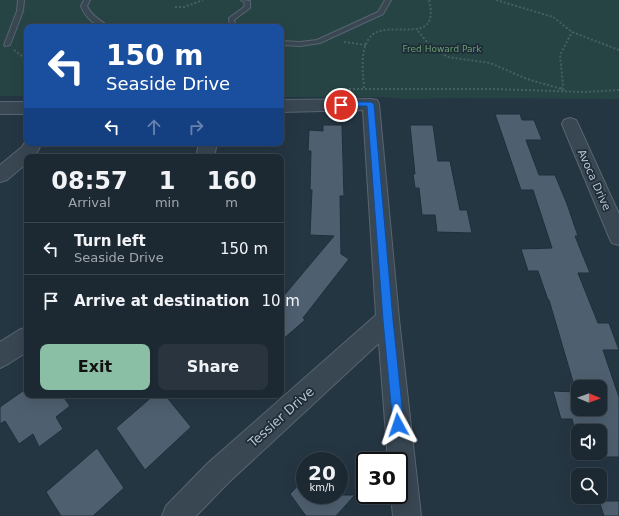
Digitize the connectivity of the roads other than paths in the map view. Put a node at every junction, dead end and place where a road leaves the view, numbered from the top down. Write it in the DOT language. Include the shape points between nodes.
graph roads {
  1 [pos="22,0"];
  2 [pos="86,0"];
  3 [pos="244,0"];
  4 [pos="388,0"];
  5 [pos="102,24"];
  6 [pos="232,24"];
  7 [pos="284,43"];
  8 [pos="7,45"];
  9 [pos="284,106"];
  10 [pos="0,108"];
  11 [pos="24,108"];
  12 [pos="570,124"];
  13 [pos="32,146"];
  14 [pos="25,154"];
  15 [pos="24,155"];
  16 [pos="0,175"];
  17 [pos="619,237"];
  18 [pos="388,320"];
  19 [pos="24,340"];
  20 [pos="0,356"];
  21 [pos="176,516"];
  22 [pos="407,516"];
  1 -- 8 [label="lane"];
  2 -- 5 [label="lane" via="85,10"];
  3 -- 6 [label="lane" via="248,2 248,8 231,19"];
  4 -- 7 [label="lane" via="381,13 318,42"];
  9 -- 18 [label="street" via="367,96"];
  10 -- 11 [label="street"];
  12 -- 17 [label="street, Avoca Drive"];
  13 -- 14 [label="street"];
  15 -- 16 [label="street"];
  18 -- 21 [label="street, Tessier Drive" via="218,473"];
  18 -- 22 [label="street"];
  19 -- 20 [label="street"];
}
